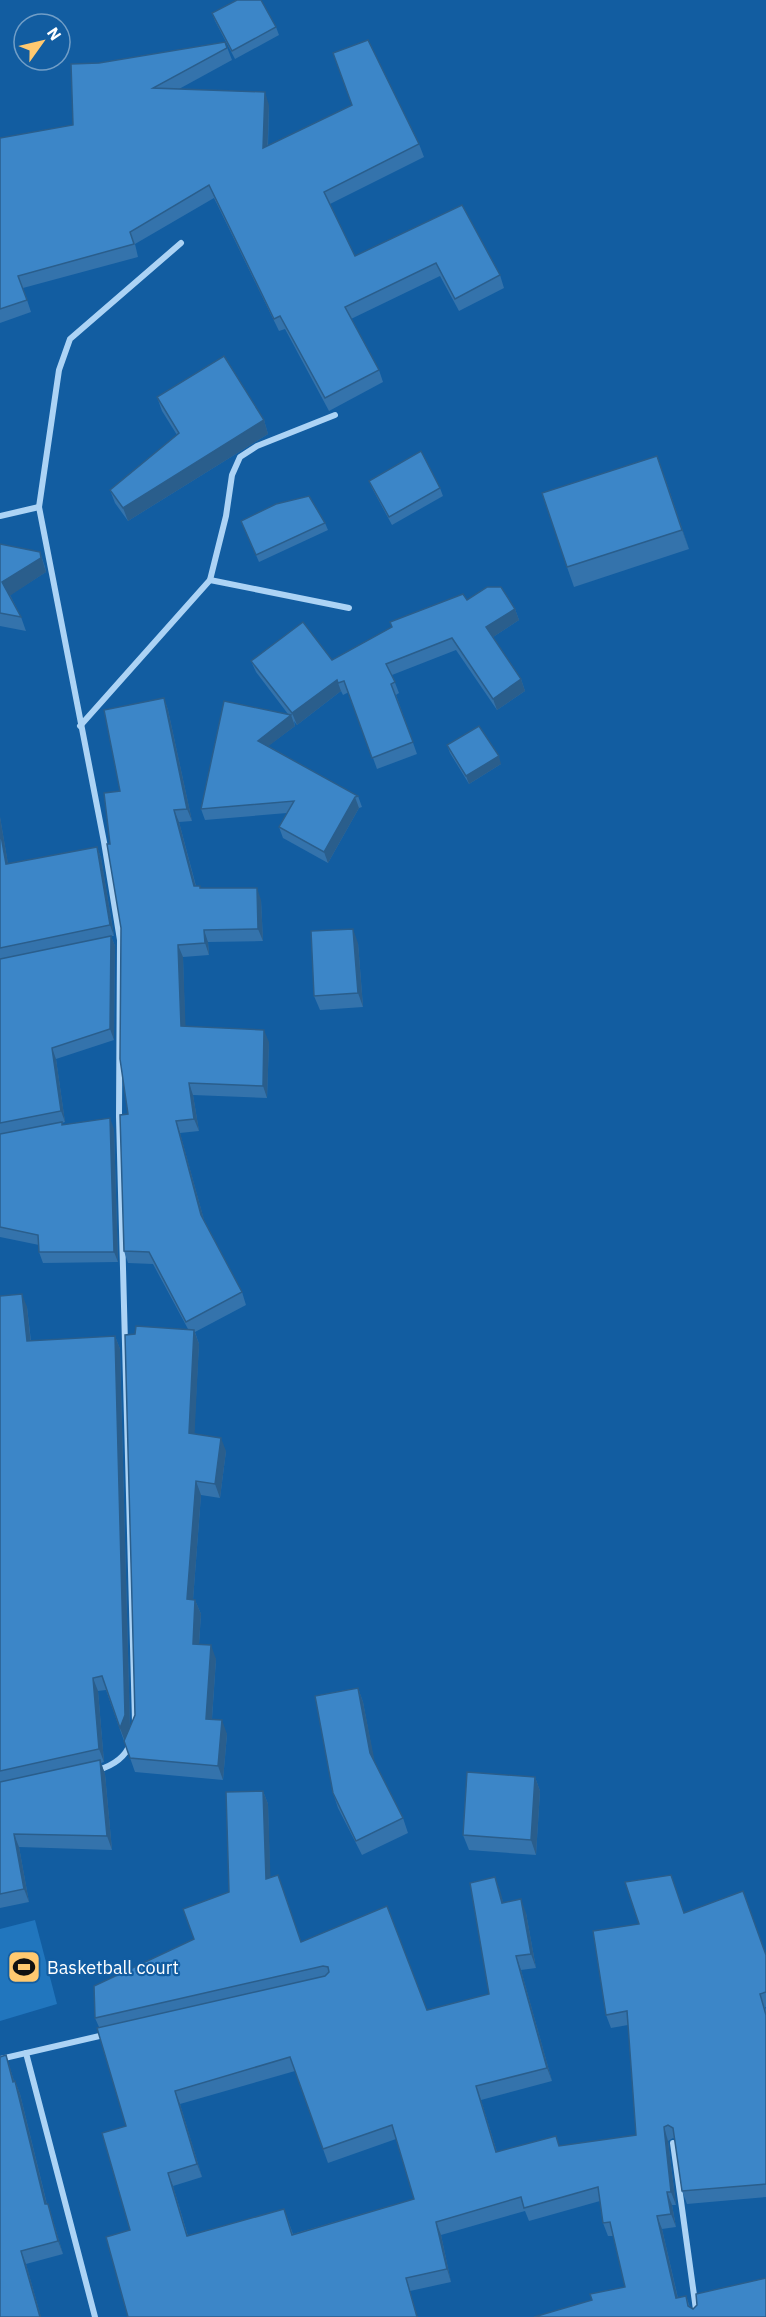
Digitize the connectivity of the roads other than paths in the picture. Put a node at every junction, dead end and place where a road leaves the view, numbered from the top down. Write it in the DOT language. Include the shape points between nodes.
graph roads {
  1 [pos="181,243"];
  2 [pos="335,415"];
  3 [pos="39,507"];
  4 [pos="0,516"];
  5 [pos="210,580"];
  6 [pos="349,608"];
  7 [pos="80,726"];
  8 [pos="120,940"];
  9 [pos="109,942"];
  10 [pos="119,1117"];
  11 [pos="108,1119"];
  12 [pos="135,1729"];
  13 [pos="132,1739"];
  14 [pos="90,1772"];
  15 [pos="120,2031"];
  16 [pos="26,2053"];
  17 [pos="0,2059"];
  18 [pos="672,2143"];
  19 [pos="95,2317"];
  20 [pos="698,2317"];
  1 -- 3 [label="street" via="70,339 59,370"];
  2 -- 5 [label="street" via="256,446 240,457 232,475"];
  3 -- 4 [label="street"];
  3 -- 7 [label="street"];
  5 -- 6 [label="street"];
  5 -- 7 [label="street"];
  7 -- 8 [label="street"];
  8 -- 9 [label="street"];
  8 -- 10 [label="street"];
  10 -- 11 [label="street"];
  10 -- 12 [label="street"];
  13 -- 14 [label="street" via="129,1749 116,1762"];
  15 -- 16 [label="street"];
  16 -- 17 [label="street"];
  16 -- 19 [label="street"];
  18 -- 20 [label="street"];
}
